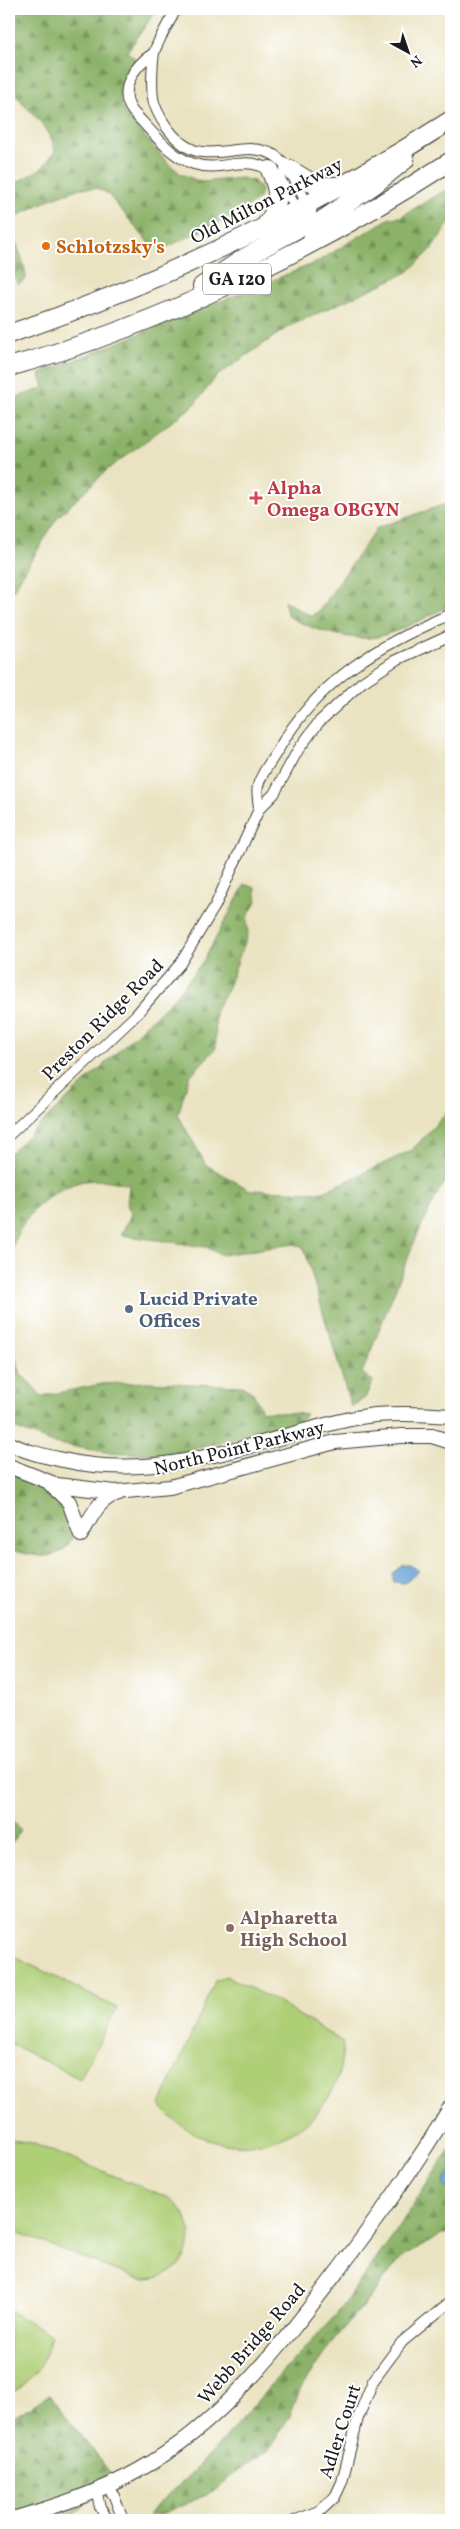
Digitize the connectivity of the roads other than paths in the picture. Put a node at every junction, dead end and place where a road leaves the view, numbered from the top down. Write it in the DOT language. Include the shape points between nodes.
graph roads {
  1 [pos="176,9"];
  2 [pos="154,53"];
  3 [pos="451,120"];
  4 [pos="423,139"];
  5 [pos="451,161"];
  6 [pos="289,169"];
  7 [pos="270,170"];
  8 [pos="343,186"];
  9 [pos="311,223"];
  10 [pos="263,228"];
  11 [pos="9,334"];
  12 [pos="9,368"];
  13 [pos="451,614"];
  14 [pos="451,635"];
  15 [pos="259,809"];
  16 [pos="9,1134"];
  17 [pos="451,1416"];
  18 [pos="451,1442"];
  19 [pos="9,1443"];
  20 [pos="9,1466"];
  21 [pos="46,1482"];
  22 [pos="129,1491"];
  23 [pos="451,2106"];
  24 [pos="451,2301"];
  25 [pos="102,2488"];
  26 [pos="9,2520"];
  27 [pos="108,2520"];
  28 [pos="124,2520"];
  29 [pos="296,2520"];
  1 -- 2 [label="street"];
  2 -- 6 [label="street" via="154,101 160,116 182,144 193,151 205,153 259,150 275,156"];
  2 -- 7 [label="street" via="142,60 133,73 125,96 133,112 169,149 178,158 196,165 242,162"];
  3 -- 4 [label="highway, Old Milton Parkway / GA 120"];
  4 -- 8 [label="highway, Old Milton Parkway / GA 120"];
  4 -- 9 [label="highway" via="406,159 374,186"];
  5 -- 9 [label="highway, Old Milton Parkway / GA 120"];
  6 -- 8 [label="highway" via="317,186"];
  6 -- 9 [label="street"];
  7 -- 9 [label="street" via="279,176"];
  7 -- 10 [label="highway" via="279,197 275,212"];
  8 -- 9 [label="highway, Old Milton Parkway / GA 120"];
  9 -- 10 [label="highway, Old Milton Parkway / GA 120"];
  9 -- 12 [label="highway, Old Milton Parkway / GA 120" via="181,305 91,341"];
  10 -- 11 [label="highway, Old Milton Parkway / GA 120" via="146,283"];
  13 -- 15 [label="street, Preston Ridge Road" via="412,631 358,662 324,690 288,732 258,786"];
  14 -- 15 [label="street, Preston Ridge Road" via="394,661 344,697 319,722 298,750 274,794"];
  15 -- 16 [label="street, Preston Ridge Road" via="215,906 180,964 136,1015"];
  17 -- 19 [label="street, North Point Parkway" via="418,1413 374,1415 181,1463 138,1468 79,1464"];
  18 -- 22 [label="street, North Point Parkway" via="432,1436 401,1436 335,1442 170,1487"];
  20 -- 21 [label="street, North Point Parkway"];
  21 -- 22 [label="street, North Point Parkway" via="57,1486"];
  21 -- 22 [label="street" via="58,1489 69,1502 81,1535 104,1500"];
  23 -- 25 [label="street, Webb Bridge Road" via="403,2181 262,2366 216,2415 184,2440 139,2470"];
  24 -- 29 [label="street, Adler Court" via="402,2342 373,2381 358,2418 342,2482 335,2497 320,2511"];
  25 -- 26 [label="street, Webb Bridge Road"];
  25 -- 27 [label="street" via="100,2507"];
  25 -- 28 [label="street" via="114,2496"];
}
